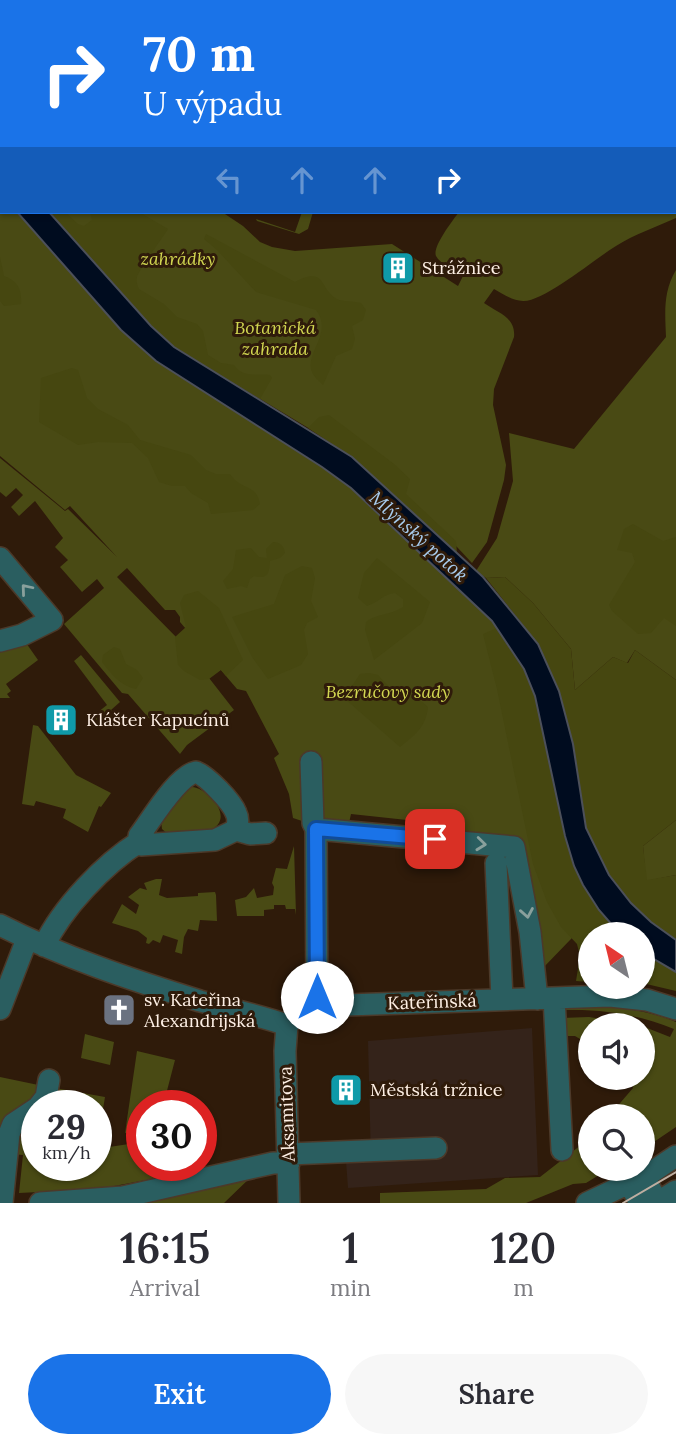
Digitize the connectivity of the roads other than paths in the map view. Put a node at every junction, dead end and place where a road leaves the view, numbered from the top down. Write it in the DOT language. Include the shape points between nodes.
graph roads {
  1 [pos="0,558"];
  2 [pos="0,642"];
  3 [pos="311,762"];
  4 [pos="316,829"];
  5 [pos="236,830"];
  6 [pos="266,833"];
  7 [pos="139,842"];
  8 [pos="496,863"];
  9 [pos="0,925"];
  10 [pos="36,942"];
  11 [pos="543,992"];
  12 [pos="502,999"];
  13 [pos="317,1006"];
  14 [pos="0,1009"];
  15 [pos="676,1009"];
  16 [pos="287,1025"];
  17 [pos="49,1080"];
  18 [pos="47,1090"];
  19 [pos="21,1119"];
  20 [pos="436,1148"];
  21 [pos="562,1150"];
  22 [pos="676,1156"];
  23 [pos="289,1158"];
  24 [pos="655,1169"];
  25 [pos="634,1181"];
  26 [pos="636,1181"];
  27 [pos="637,1181"];
  28 [pos="676,1191"];
  29 [pos="595,1199"];
  30 [pos="2,1203"];
  31 [pos="40,1203"];
  32 [pos="289,1203"];
  33 [pos="640,1203"];
  34 [pos="657,1203"];
  2 -- 1 [label="street, one-way" via="52,620"];
  3 -- 4 [label="street"];
  4 -- 11 [label="street, one-way" via="514,847"];
  4 -- 13 [label="street"];
  5 -- 6 [label="street"];
  5 -- 7 [label="street" via="215,840 146,846"];
  5 -- 7 [label="street" via="238,817 233,807 196,772 178,784"];
  7 -- 10 [label="street" via="83,891 49,936"];
  8 -- 12 [label="street"];
  9 -- 10 [label="street"];
  10 -- 14 [label="street"];
  10 -- 16 [label="street" via="197,1000"];
  11 -- 12 [label="street, Kateřinská"];
  11 -- 15 [label="street, Kateřinská" via="634,997"];
  11 -- 21 [label="street"];
  12 -- 13 [label="street, Kateřinská"];
  13 -- 16 [label="street, Kateřinská" via="300,1012"];
  16 -- 23 [label="street, Aksamitova"];
  17 -- 18 [label="street"];
  19 -- 30 [label="street" via="9,1134"];
  20 -- 23 [label="street"];
  22 -- 24 [label="street"];
  23 -- 31 [label="street" via="123,1197"];
  23 -- 32 [label="street, Aksamitova"];
  25 -- 29 [label="street"];
  26 -- 33 [label="street"];
  27 -- 34 [label="street"];
  28 -- 34 [label="street"];
}
